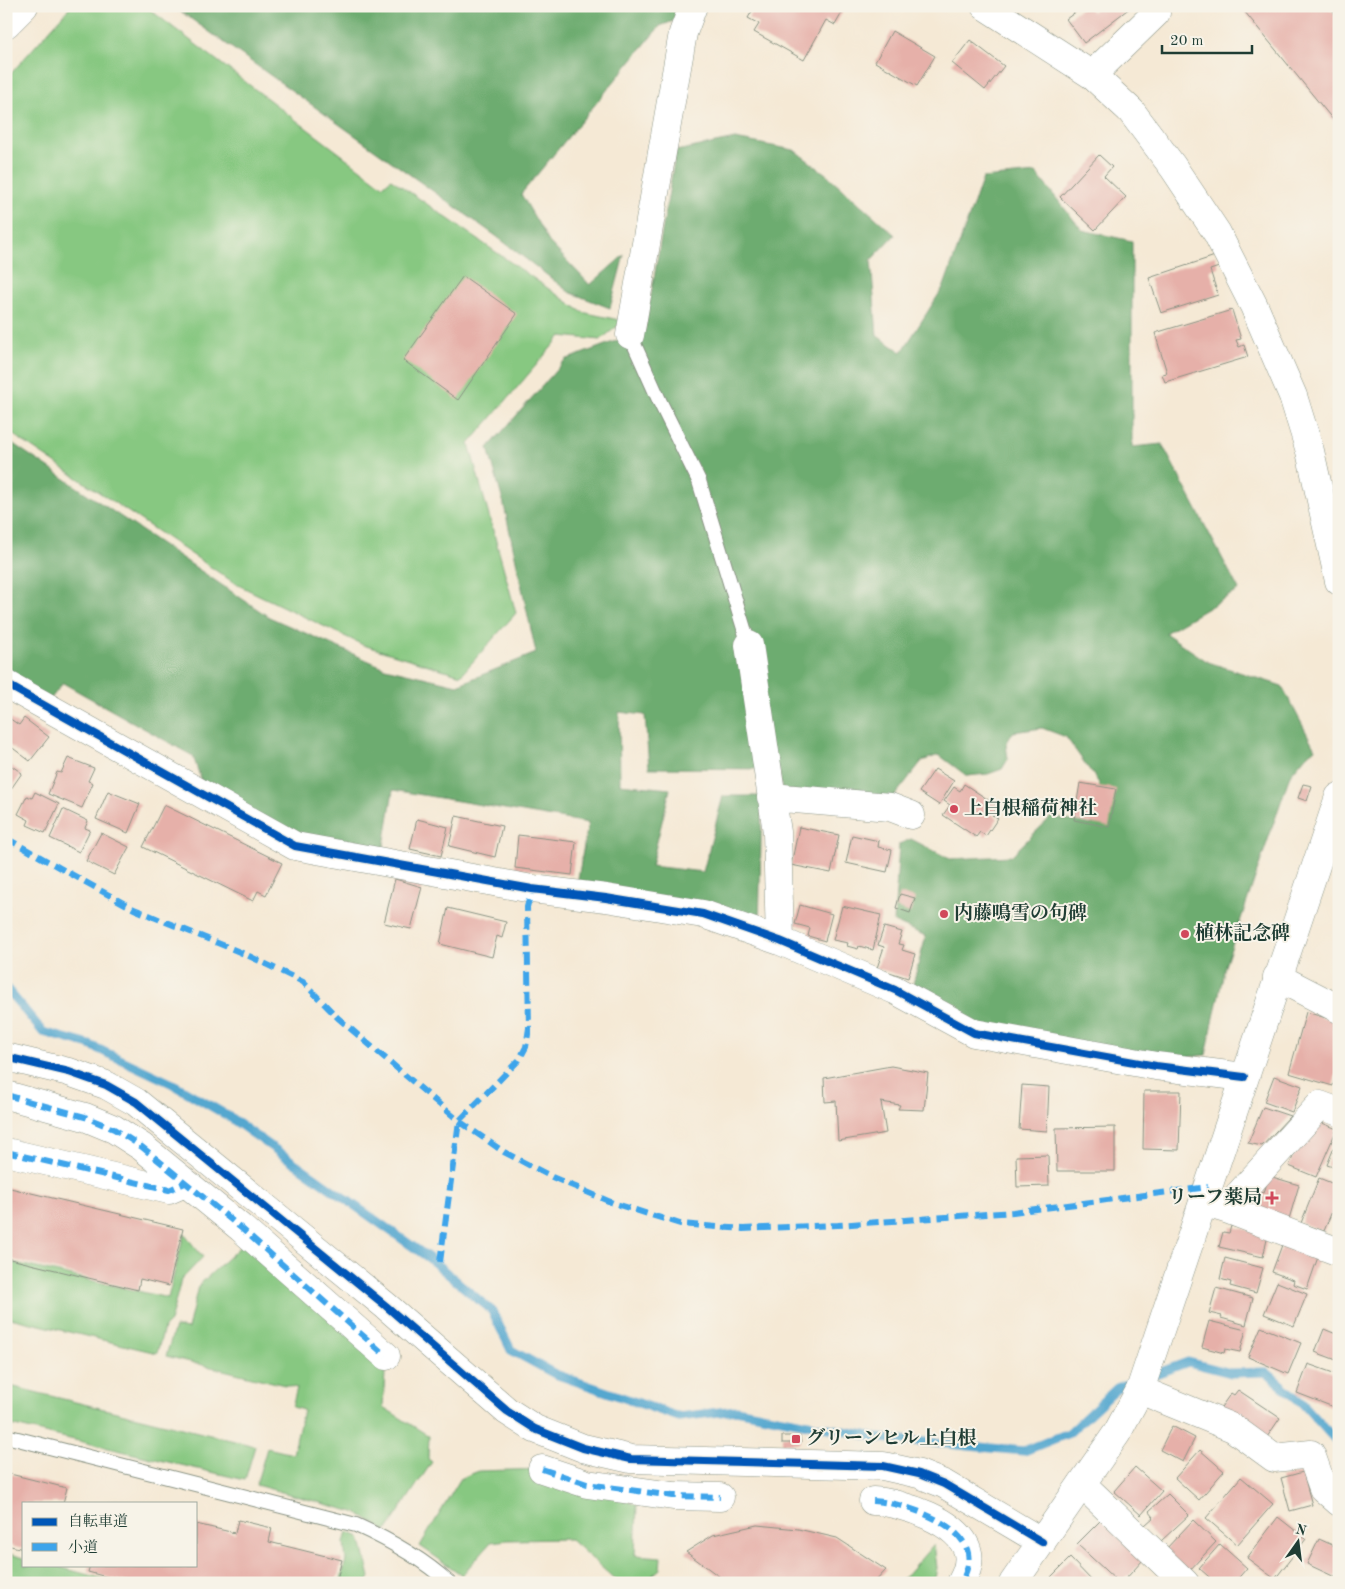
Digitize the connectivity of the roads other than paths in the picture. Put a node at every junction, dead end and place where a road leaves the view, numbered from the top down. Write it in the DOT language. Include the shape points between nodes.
graph roads {
  1 [pos="24,6"];
  2 [pos="693,6"];
  3 [pos="986,6"];
  4 [pos="1162,8"];
  5 [pos="6,24"];
  6 [pos="1092,75"];
  7 [pos="630,336"];
  8 [pos="1339,581"];
  9 [pos="749,645"];
  10 [pos="6,684"];
  11 [pos="771,797"];
  12 [pos="1338,800"];
  13 [pos="911,815"];
  14 [pos="780,941"];
  15 [pos="1277,977"];
  16 [pos="1339,1008"];
  17 [pos="6,1058"];
  18 [pos="1244,1077"];
  19 [pos="6,1095"];
  20 [pos="1339,1112"];
  21 [pos="6,1152"];
  22 [pos="185,1183"];
  23 [pos="1214,1205"];
  24 [pos="1339,1252"];
  25 [pos="386,1356"];
  26 [pos="1140,1390"];
  27 [pos="6,1436"];
  28 [pos="542,1469"];
  29 [pos="1082,1484"];
  30 [pos="720,1497"];
  31 [pos="873,1501"];
  32 [pos="1339,1502"];
  33 [pos="1042,1542"];
  34 [pos="449,1583"];
  35 [pos="962,1583"];
  36 [pos="1013,1583"];
  37 [pos="1186,1583"];
  1 -- 5 [label="street"];
  2 -- 7 [label="street" via="683,33"];
  3 -- 6 [label="street"];
  4 -- 6 [label="street"];
  6 -- 8 [label="street" via="1131,111 1173,167 1217,233 1254,306 1294,396 1310,450"];
  7 -- 9 [label="lane" via="699,481"];
  9 -- 11 [label="street"];
  10 -- 14 [label="street" via="294,846 532,889 703,914"];
  11 -- 13 [label="street" via="890,807"];
  11 -- 14 [label="street" via="777,832"];
  12 -- 15 [label="street"];
  14 -- 18 [label="street" via="896,990 974,1033 1156,1066"];
  15 -- 16 [label="street"];
  15 -- 18 [label="street"];
  17 -- 33 [label="street" via="69,1072 106,1085 136,1102 386,1306 507,1412 535,1429 583,1448 631,1459 883,1466 919,1474 944,1484"];
  18 -- 23 [label="street"];
  19 -- 22 [label="street" via="85,1117 114,1129 142,1147"];
  20 -- 23 [label="street" via="1320,1105"];
  21 -- 22 [label="street" via="169,1190"];
  22 -- 25 [label="street"];
  23 -- 24 [label="street"];
  23 -- 26 [label="street"];
  26 -- 29 [label="street" via="1117,1433"];
  26 -- 32 [label="street" via="1233,1428 1274,1458 1311,1454 1323,1488"];
  27 -- 34 [label="lane" via="356,1525 386,1539"];
  28 -- 30 [label="street" via="587,1484 673,1496"];
  29 -- 33 [label="street"];
  29 -- 37 [label="street"];
  31 -- 35 [label="street" via="929,1515 958,1534 968,1553 967,1572"];
  33 -- 36 [label="street"];
}
